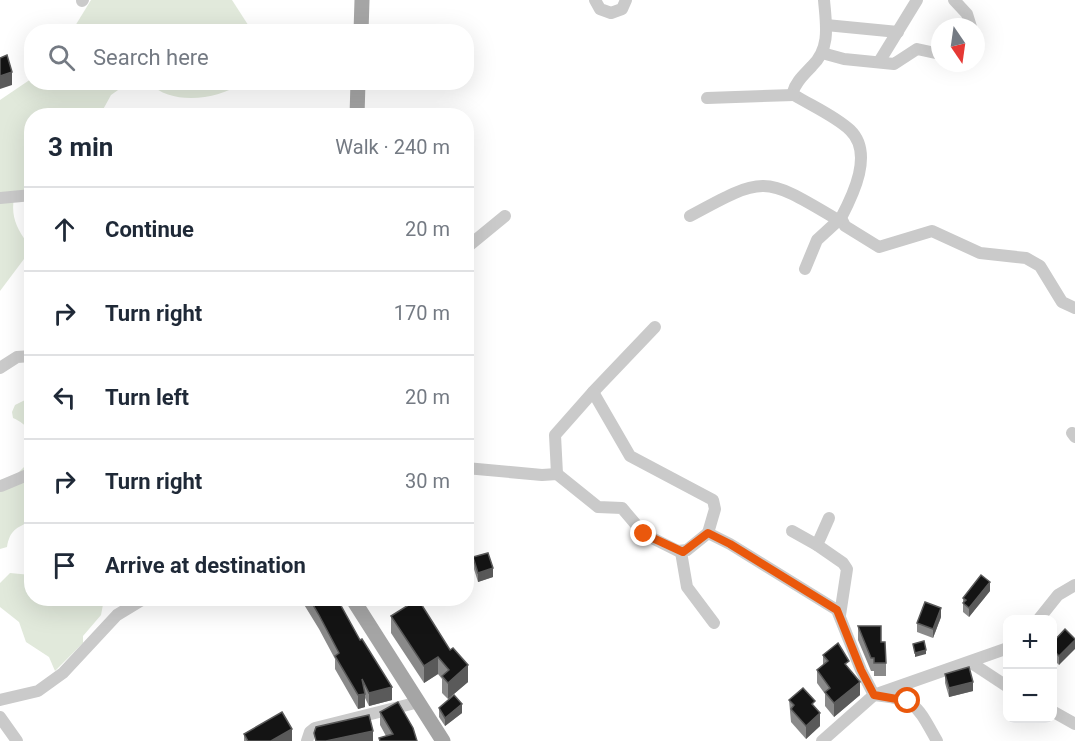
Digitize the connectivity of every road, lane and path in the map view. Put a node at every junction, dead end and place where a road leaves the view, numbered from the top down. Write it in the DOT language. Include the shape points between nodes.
graph roads {
  1 [pos="362,0"];
  2 [pos="595,0"];
  3 [pos="626,0"];
  4 [pos="824,0"];
  5 [pos="917,0"];
  6 [pos="954,0"];
  7 [pos="968,18"];
  8 [pos="361,24"];
  9 [pos="826,25"];
  10 [pos="898,32"];
  11 [pos="931,52"];
  12 [pos="822,53"];
  13 [pos="879,62"];
  14 [pos="358,90"];
  15 [pos="794,95"];
  16 [pos="706,98"];
  17 [pos="357,108"];
  18 [pos="24,196"];
  19 [pos="0,198"];
  20 [pos="505,216"];
  21 [pos="690,216"];
  22 [pos="839,219"];
  23 [pos="474,241"];
  24 [pos="805,269"];
  25 [pos="1075,308"];
  26 [pos="655,327"];
  27 [pos="24,357"];
  28 [pos="0,368"];
  29 [pos="593,392"];
  30 [pos="474,469"];
  31 [pos="557,474"];
  32 [pos="24,476"];
  33 [pos="1,486"];
  34 [pos="830,518"];
  35 [pos="792,531"];
  36 [pos="708,533"];
  37 [pos="817,545"];
  38 [pos="681,552"];
  39 [pos="1075,585"];
  40 [pos="132,606"];
  41 [pos="357,606"];
  42 [pos="840,615"];
  43 [pos="1042,615"];
  44 [pos="714,623"];
  45 [pos="1003,650"];
  46 [pos="970,662"];
  47 [pos="1003,684"];
  48 [pos="874,695"];
  49 [pos="0,700"];
  50 [pos="419,702"];
  51 [pos="1057,713"];
  52 [pos="0,717"];
  53 [pos="1075,723"];
  54 [pos="17,741"];
  55 [pos="307,741"];
  56 [pos="443,741"];
  57 [pos="822,741"];
  58 [pos="938,741"];
  1 -- 8 [label="main road"];
  2 -- 3 [label="street" via="600,9 611,13 622,9"];
  4 -- 9 [label="street"];
  5 -- 10 [label="street"];
  6 -- 7 [label="street"];
  9 -- 10 [label="street"];
  9 -- 12 [label="street"];
  10 -- 13 [label="street"];
  11 -- 13 [label="street" via="917,49 897,63"];
  12 -- 13 [label="street"];
  12 -- 15 [label="street" via="795,84"];
  14 -- 17 [label="main road"];
  15 -- 16 [label="street"];
  15 -- 22 [label="street" via="851,131 859,144 855,193"];
  18 -- 19 [label="street"];
  20 -- 23 [label="street"];
  21 -- 22 [label="street" via="743,188 761,185 774,186"];
  22 -- 24 [label="street" via="817,240"];
  22 -- 25 [label="street" via="879,247 932,231 980,253 1026,258 1040,266 1062,302"];
  26 -- 29 [label="street"];
  27 -- 28 [label="street"];
  29 -- 31 [label="street" via="555,435"];
  29 -- 36 [label="street" via="630,456 713,500 715,509"];
  30 -- 31 [label="street"];
  31 -- 38 [label="street" via="598,507 620,506 644,534"];
  32 -- 33 [label="street"];
  34 -- 37 [label="street"];
  35 -- 37 [label="street"];
  36 -- 38 [label="street"];
  36 -- 42 [label="street"];
  37 -- 42 [label="street" via="847,569"];
  38 -- 44 [label="street" via="687,587"];
  39 -- 43 [label="street" via="1058,595"];
  40 -- 49 [label="street" via="117,615 63,673 38,691"];
  41 -- 50 [label="main road"];
  42 -- 48 [label="street"];
  45 -- 46 [label="street"];
  46 -- 47 [label="street"];
  46 -- 48 [label="street"];
  48 -- 57 [label="street"];
  48 -- 58 [label="street" via="901,698 914,705"];
  50 -- 55 [label="street" via="315,728"];
  50 -- 56 [label="main road"];
  51 -- 53 [label="street"];
  52 -- 54 [label="street"];
}
